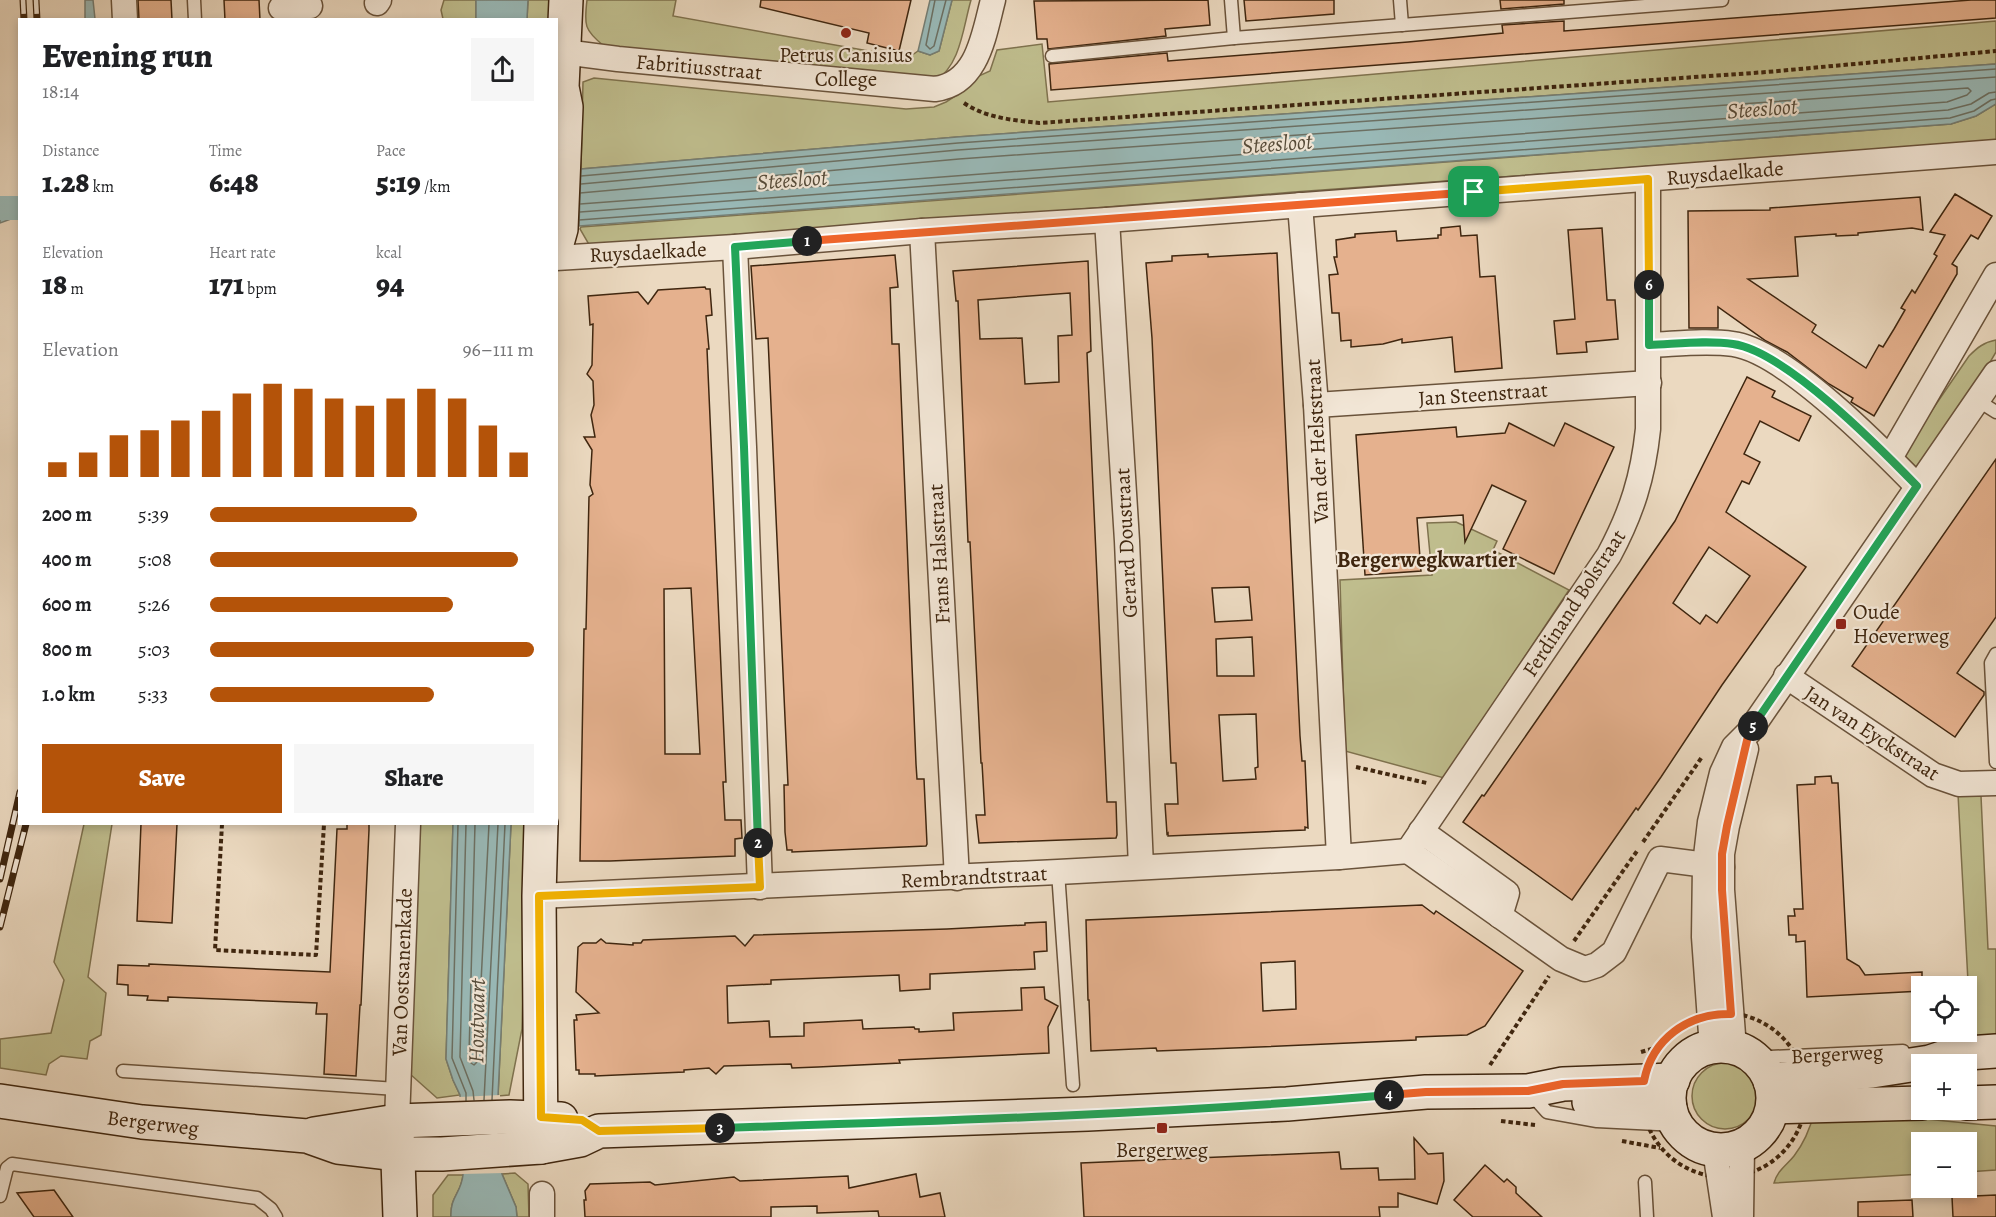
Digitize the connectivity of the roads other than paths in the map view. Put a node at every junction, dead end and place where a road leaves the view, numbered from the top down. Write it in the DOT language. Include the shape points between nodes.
graph roads {
  1 [pos="124,0"];
  2 [pos="194,0"];
  3 [pos="566,0"];
  4 [pos="993,0"];
  5 [pos="1231,0"];
  6 [pos="1400,0"];
  7 [pos="1722,0"];
  8 [pos="1628,4"];
  9 [pos="310,6"];
  10 [pos="281,9"];
  11 [pos="125,18"];
  12 [pos="195,18"];
  13 [pos="1402,25"];
  14 [pos="1234,38"];
  15 [pos="564,52"];
  16 [pos="1052,56"];
  17 [pos="559,95"];
  18 [pos="1996,152"];
  19 [pos="1648,179"];
  20 [pos="1300,205"];
  21 [pos="1107,220"];
  22 [pos="922,231"];
  23 [pos="558,245"];
  24 [pos="735,247"];
  25 [pos="1996,275"];
  26 [pos="1649,345"];
  27 [pos="1996,373"];
  28 [pos="1649,383"];
  29 [pos="1316,405"];
  30 [pos="1987,406"];
  31 [pos="1890,458"];
  32 [pos="1917,486"];
  33 [pos="1996,654"];
  34 [pos="1786,676"];
  35 [pos="1996,762"];
  36 [pos="1996,783"];
  37 [pos="408,825"];
  38 [pos="541,825"];
  39 [pos="1415,841"];
  40 [pos="1339,857"];
  41 [pos="1713,866"];
  42 [pos="1141,867"];
  43 [pos="1058,872"];
  44 [pos="957,878"];
  45 [pos="760,887"];
  46 [pos="539,896"];
  47 [pos="1996,1051"];
  48 [pos="1749,1069"];
  49 [pos="123,1071"];
  50 [pos="1802,1080"];
  51 [pos="1073,1085"];
  52 [pos="398,1089"];
  53 [pos="0,1101"];
  54 [pos="1996,1102"];
  55 [pos="1911,1103"];
  56 [pos="1977,1103"];
  57 [pos="1659,1104"];
  58 [pos="397,1121"];
  59 [pos="541,1132"];
  60 [pos="307,1136"];
  61 [pos="398,1154"];
  62 [pos="1729,1162"];
  63 [pos="1646,1182"];
  64 [pos="0,1196"];
  65 [pos="276,1217"];
  66 [pos="400,1217"];
  67 [pos="1647,1217"];
  68 [pos="1725,1217"];
  69 [pos="1741,1217"];
  1 -- 11 [label="street"];
  2 -- 12 [label="lane"];
  3 -- 15 [label="main road"];
  4 -- 15 [label="street, Fabritiusstraat" via="980,48 970,67 956,83 944,88"];
  5 -- 14 [label="lane"];
  6 -- 13 [label="lane"];
  7 -- 8 [label="lane"];
  8 -- 13 [label="lane"];
  9 -- 10 [label="street"];
  13 -- 14 [label="lane"];
  14 -- 16 [label="lane"];
  15 -- 17 [label="main road"];
  17 -- 23 [label="main road" via="566,107"];
  18 -- 19 [label="street, Ruysdaelkade"];
  19 -- 20 [label="street, Ruysdaelkade"];
  19 -- 26 [label="street, Ferdinand Bolstraat"];
  20 -- 21 [label="street, Ruysdaelkade"];
  20 -- 29 [label="street, Van der Helststraat"];
  21 -- 22 [label="street, Ruysdaelkade"];
  21 -- 42 [label="street, Gerard Doustraat" via="1127,542"];
  22 -- 24 [label="street, Ruysdaelkade"];
  22 -- 44 [label="street, Frans Halsstraat"];
  23 -- 24 [label="street, Ruysdaelkade"];
  24 -- 45 [label="street"];
  25 -- 31 [label="street"];
  26 -- 28 [label="street, Ferdinand Bolstraat"];
  26 -- 31 [label="street" via="1734,344 1750,349 1801,379"];
  27 -- 30 [label="street"];
  28 -- 29 [label="street, Jan Steenstraat"];
  28 -- 39 [label="street, Ferdinand Bolstraat" via="1645,456 1630,514 1620,534"];
  29 -- 40 [label="street, Van der Helststraat"];
  30 -- 32 [label="street"];
  31 -- 32 [label="street"];
  32 -- 34 [label="street"];
  33 -- 35 [label="lane" via="1990,663"];
  34 -- 36 [label="street, Jan van Eyckstraat" via="1933,775 1959,784"];
  34 -- 41 [label="street" via="1749,732 1727,826"];
  37 -- 52 [label="street, Van Oostsanenkade"];
  38 -- 46 [label="main road"];
  39 -- 40 [label="street, Rembrandtstraat"];
  39 -- 41 [label="street" via="1500,916 1561,959 1584,969 1614,952 1660,859"];
  40 -- 42 [label="street, Rembrandtstraat"];
  41 -- 48 [label="street" via="1722,890 1720,1014"];
  42 -- 43 [label="street, Rembrandtstraat"];
  43 -- 44 [label="street, Rembrandtstraat"];
  43 -- 51 [label="lane"];
  44 -- 45 [label="street, Rembrandtstraat"];
  45 -- 46 [label="street, Rembrandtstraat"];
  46 -- 59 [label="main road"];
  47 -- 50 [label="main road, Bergerweg" via="1933,1051 1930,1062"];
  48 -- 50 [label="main road, Bergerweg"];
  48 -- 50 [label="lane, Bergerweg"];
  48 -- 57 [label="main road" via="1692,1056 1681,1066"];
  48 -- 62 [label="main road" via="1769,1119 1762,1131"];
  49 -- 52 [label="lane"];
  50 -- 55 [label="main road, Bergerweg" via="1871,1103"];
  52 -- 58 [label="street, Van Oostsanenkade"];
  53 -- 60 [label="main road, Bergerweg" via="142,1122"];
  54 -- 56 [label="main road"];
  57 -- 59 [label="main road, Bergerweg" via="1560,1100 1528,1091 1426,1092 1088,1114 599,1131 582,1120"];
  57 -- 62 [label="main road" via="1693,1142"];
  58 -- 59 [label="main road, Bergerweg" via="501,1118"];
  58 -- 60 [label="main road, Bergerweg"];
  58 -- 61 [label="main road"];
  59 -- 61 [label="main road, Bergerweg" via="502,1150"];
  60 -- 61 [label="main road, Bergerweg" via="338,1147"];
  61 -- 66 [label="main road"];
  62 -- 68 [label="street"];
  62 -- 69 [label="street"];
  63 -- 67 [label="lane"];
  64 -- 65 [label="lane" via="7,1168 12,1164 257,1198"];
}
